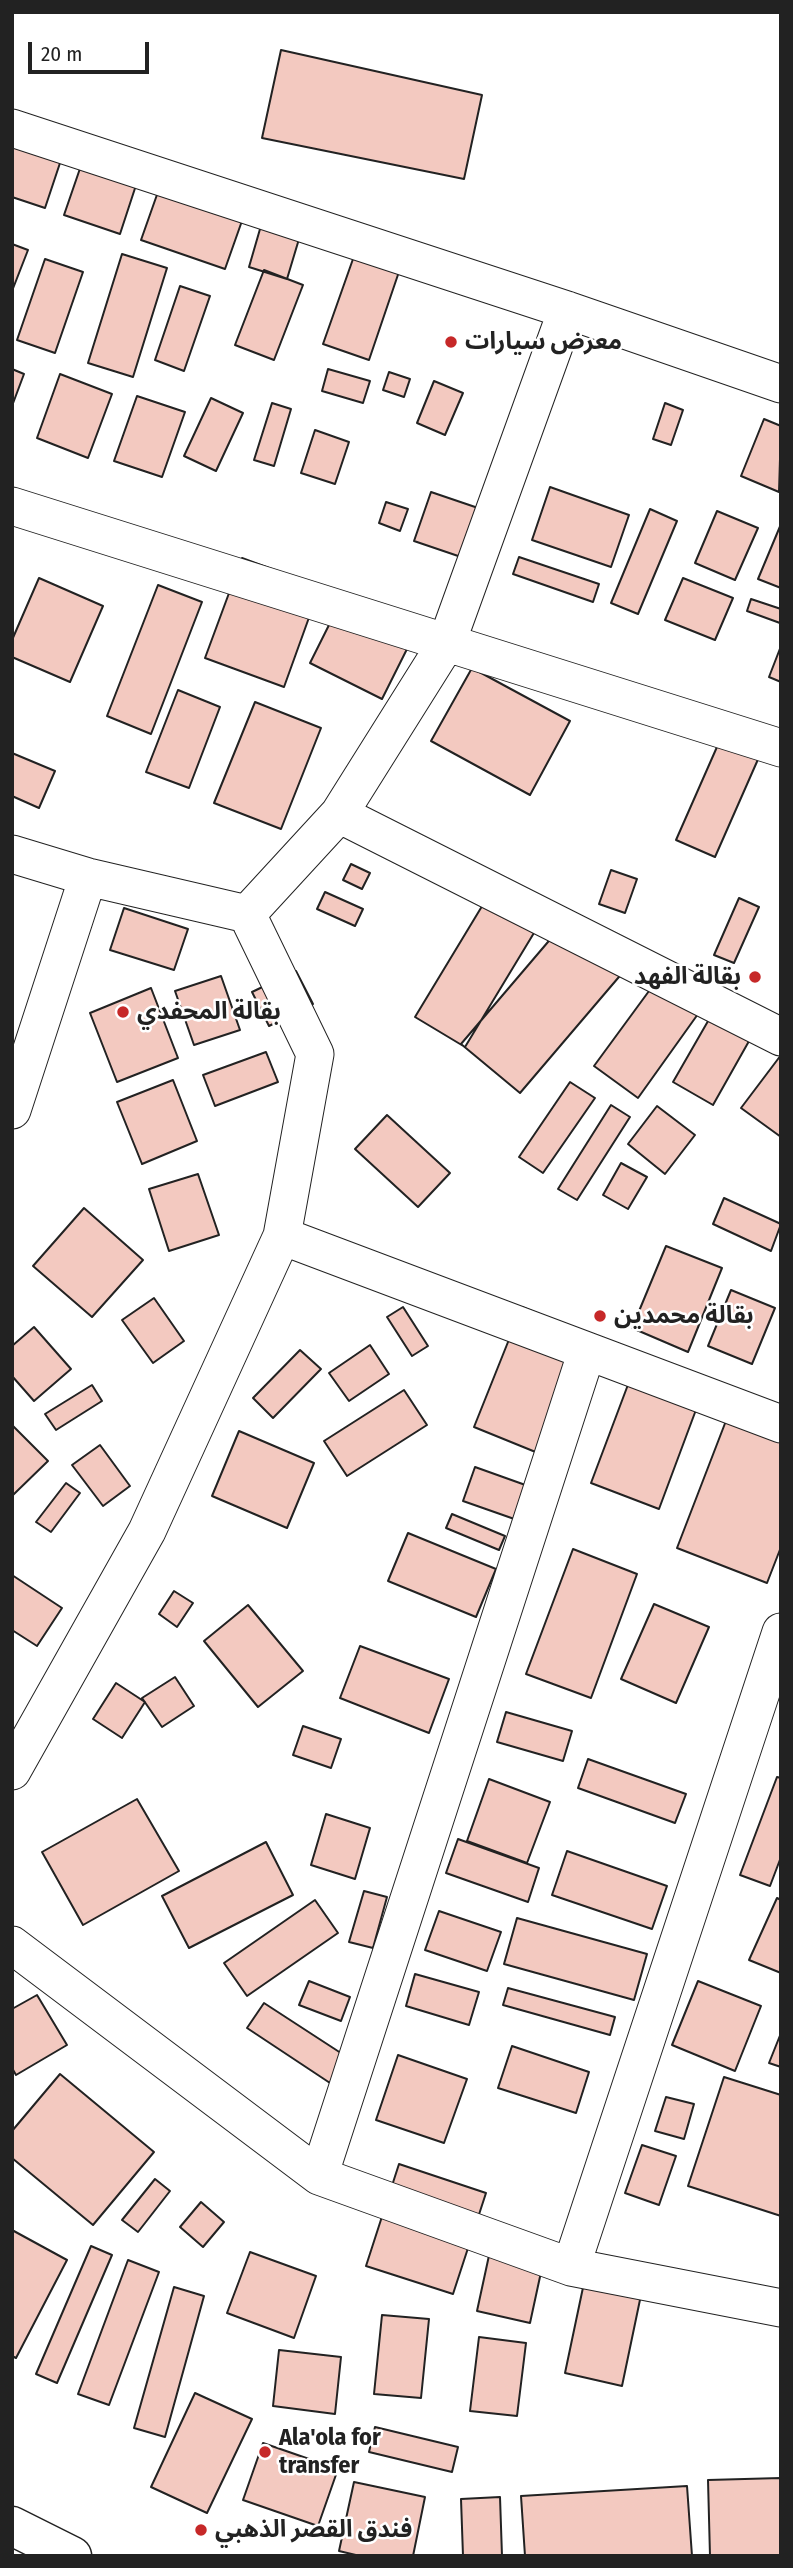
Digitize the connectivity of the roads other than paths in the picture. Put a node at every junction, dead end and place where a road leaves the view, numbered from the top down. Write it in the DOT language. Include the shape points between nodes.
graph roads {
  1 [pos="12,128"];
  2 [pos="567,310"];
  3 [pos="781,384"];
  4 [pos="12,506"];
  5 [pos="447,642"];
  6 [pos="781,748"];
  7 [pos="339,814"];
  8 [pos="12,854"];
  9 [pos="88,877"];
  10 [pos="247,914"];
  11 [pos="781,1037"];
  12 [pos="12,1110"];
  13 [pos="282,1236"];
  14 [pos="587,1351"];
  15 [pos="781,1424"];
  16 [pos="781,1632"];
  17 [pos="12,1771"];
  18 [pos="12,1945"];
  19 [pos="319,2176"];
  20 [pos="571,2267"];
  21 [pos="781,2308"];
  22 [pos="12,2526"];
  23 [pos="72,2556"];
  1 -- 2 [label="street"];
  2 -- 3 [label="street"];
  2 -- 5 [label="street"];
  4 -- 5 [label="street"];
  5 -- 6 [label="street"];
  5 -- 7 [label="street"];
  7 -- 10 [label="street"];
  7 -- 11 [label="street"];
  8 -- 9 [label="street"];
  9 -- 10 [label="street"];
  9 -- 12 [label="street"];
  10 -- 13 [label="street" via="315,1054"];
  13 -- 14 [label="street"];
  13 -- 17 [label="street" via="147,1531"];
  14 -- 15 [label="street"];
  14 -- 19 [label="street"];
  16 -- 20 [label="street"];
  18 -- 19 [label="street"];
  19 -- 20 [label="street"];
  20 -- 21 [label="street"];
  22 -- 23 [label="main road"];
}
